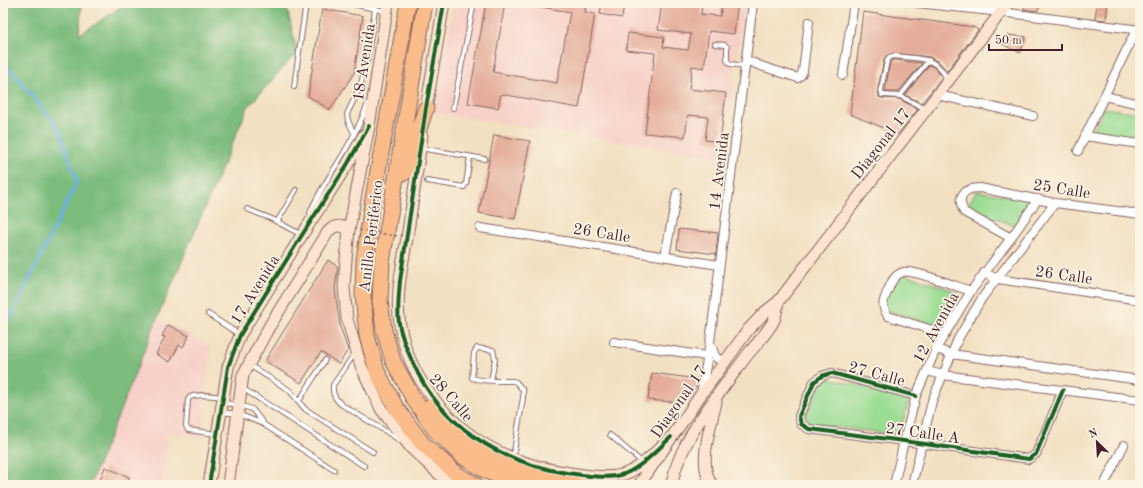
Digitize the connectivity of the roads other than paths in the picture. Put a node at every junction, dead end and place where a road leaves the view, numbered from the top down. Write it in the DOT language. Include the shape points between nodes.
graph roads {
  1 [pos="306,3"];
  2 [pos="348,3"];
  3 [pos="408,3"];
  4 [pos="425,3"];
  5 [pos="444,3"];
  6 [pos="474,3"];
  7 [pos="754,3"];
  8 [pos="854,3"];
  9 [pos="918,3"];
  10 [pos="376,5"];
  11 [pos="391,6"];
  12 [pos="1004,7"];
  13 [pos="809,22"];
  14 [pos="1138,30"];
  15 [pos="715,44"];
  16 [pos="399,56"];
  17 [pos="929,60"];
  18 [pos="746,63"];
  19 [pos="843,75"];
  20 [pos="377,80"];
  21 [pos="947,81"];
  22 [pos="294,87"];
  23 [pos="937,95"];
  24 [pos="900,96"];
  25 [pos="1104,96"];
  26 [pos="1140,104"];
  27 [pos="426,108"];
  28 [pos="453,108"];
  29 [pos="926,109"];
  30 [pos="1033,116"];
  31 [pos="369,126"];
  32 [pos="354,133"];
  33 [pos="1085,136"];
  34 [pos="1140,144"];
  35 [pos="420,148"];
  36 [pos="1078,151"];
  37 [pos="470,157"];
  38 [pos="485,159"];
  39 [pos="427,181"];
  40 [pos="296,190"];
  41 [pos="677,193"];
  42 [pos="1038,199"];
  43 [pos="1055,203"];
  44 [pos="247,209"];
  45 [pos="1140,214"];
  46 [pos="277,222"];
  47 [pos="389,222"];
  48 [pos="480,228"];
  49 [pos="354,230"];
  50 [pos="302,235"];
  51 [pos="1011,238"];
  52 [pos="320,243"];
  53 [pos="665,256"];
  54 [pos="719,265"];
  55 [pos="984,273"];
  56 [pos="998,279"];
  57 [pos="971,291"];
  58 [pos="1140,300"];
  59 [pos="778,302"];
  60 [pos="208,314"];
  61 [pos="945,334"];
  62 [pos="240,335"];
  63 [pos="614,342"];
  64 [pos="710,342"];
  65 [pos="936,349"];
  66 [pos="356,351"];
  67 [pos="951,354"];
  68 [pos="706,356"];
  69 [pos="727,359"];
  70 [pos="325,360"];
  71 [pos="393,361"];
  72 [pos="248,365"];
  73 [pos="927,371"];
  74 [pos="943,374"];
  75 [pos="491,380"];
  76 [pos="1140,380"];
  77 [pos="242,387"];
  78 [pos="1063,390"];
  79 [pos="700,396"];
  80 [pos="916,396"];
  81 [pos="717,397"];
  82 [pos="1140,400"];
  83 [pos="299,401"];
  84 [pos="222,404"];
  85 [pos="239,410"];
  86 [pos="263,424"];
  87 [pos="809,429"];
  88 [pos="217,434"];
  89 [pos="610,435"];
  90 [pos="671,437"];
  91 [pos="904,441"];
  92 [pos="921,443"];
  93 [pos="1124,445"];
  94 [pos="411,448"];
  95 [pos="373,452"];
  96 [pos="513,458"];
  97 [pos="643,463"];
  98 [pos="364,466"];
  99 [pos="334,470"];
  100 [pos="642,481"];
  101 [pos="209,485"];
  102 [pos="228,485"];
  103 [pos="451,485"];
  104 [pos="475,485"];
  105 [pos="523,485"];
  106 [pos="575,485"];
  107 [pos="672,485"];
  108 [pos="712,485"];
  109 [pos="894,485"];
  110 [pos="912,485"];
  111 [pos="1104,485"];
  1 -- 22 [label="lane"];
  2 -- 10 [label="lane"];
  3 -- 16 [label="highway, Anillo Periférico"];
  4 -- 47 [label="highway, Anillo Periférico"];
  5 -- 27 [label="street"];
  6 -- 28 [label="lane"];
  7 -- 18 [label="street, 14 Avenida"];
  8 -- 19 [label="street"];
  9 -- 12 [label="street"];
  10 -- 11 [label="lane"];
  10 -- 32 [label="lane" via="367,61 360,87 347,114"];
  11 -- 16 [label="highway" via="398,19 396,37"];
  11 -- 20 [label="street, 18 Avenida"];
  12 -- 14 [label="street"];
  12 -- 21 [label="street, Diagonal 17"];
  13 -- 18 [label="street" via="802,71 798,78"];
  14 -- 25 [label="street"];
  15 -- 18 [label="lane" via="727,47 727,60 730,64"];
  16 -- 104 [label="highway, Anillo Periférico" via="364,261 363,295 367,336 377,371 395,406 422,443 458,475"];
  17 -- 21 [label="lane" via="939,66"];
  17 -- 24 [label="lane"];
  17 -- 24 [label="lane" via="894,56 889,58 881,89 882,95"];
  18 -- 54 [label="street, 14 Avenida"];
  20 -- 31 [label="street, 18 Avenida"];
  20 -- 32 [label="lane"];
  21 -- 23 [label="street, Diagonal 17"];
  23 -- 29 [label="street, Diagonal 17"];
  23 -- 30 [label="street"];
  24 -- 29 [label="lane"];
  25 -- 26 [label="street"];
  25 -- 33 [label="street"];
  27 -- 35 [label="street, 28 Calle"];
  27 -- 47 [label="highway"];
  29 -- 59 [label="street, Diagonal 17"];
  31 -- 49 [label="street, Anillo Periférico"];
  31 -- 50 [label="street, 17 Avenida" via="348,165"];
  32 -- 50 [label="lane" via="316,198"];
  33 -- 34 [label="street"];
  33 -- 36 [label="street"];
  35 -- 37 [label="lane"];
  35 -- 96 [label="street, 28 Calle" via="399,287 398,306 402,338 417,374 446,412 461,428 477,439"];
  37 -- 38 [label="lane"];
  37 -- 39 [label="lane" via="464,187"];
  40 -- 46 [label="lane"];
  41 -- 53 [label="street"];
  42 -- 43 [label="street, 25 Calle"];
  42 -- 51 [label="street, 12 Avenida"];
  42 -- 51 [label="street, 25 Calle" via="980,188 970,188 962,196 961,205 964,212"];
  43 -- 45 [label="street, 25 Calle"];
  43 -- 56 [label="street, 12 Avenida"];
  44 -- 46 [label="lane"];
  46 -- 50 [label="lane"];
  47 -- 71 [label="highway, Anillo Periférico" via="382,262 380,301 384,330"];
  48 -- 53 [label="street, 26 Calle"];
  49 -- 52 [label="street, 17 Avenida" via="336,226"];
  49 -- 66 [label="street, Anillo Periférico" via="346,259 344,287 347,319"];
  50 -- 52 [label="street"];
  50 -- 62 [label="street, 17 Avenida"];
  51 -- 55 [label="street, 12 Avenida"];
  52 -- 72 [label="street, 17 Avenida"];
  53 -- 54 [label="street, 26 Calle"];
  54 -- 64 [label="street, 14 Avenida"];
  55 -- 56 [label="street, 26 Calle"];
  55 -- 57 [label="street, 12 Avenida"];
  56 -- 58 [label="street, 26 Calle"];
  56 -- 67 [label="street, 12 Avenida" via="982,298"];
  57 -- 61 [label="street, 12 Avenida"];
  57 -- 61 [label="street" via="909,271 897,274 892,281 882,305 888,316"];
  59 -- 69 [label="street, Diagonal 17" via="748,330"];
  59 -- 81 [label="street, Diagonal 17" via="774,320"];
  60 -- 62 [label="lane"];
  61 -- 65 [label="street, 12 Avenida"];
  62 -- 84 [label="street, 17 Avenida" via="228,367"];
  63 -- 68 [label="street"];
  64 -- 68 [label="street, 14 Avenida"];
  64 -- 69 [label="street" via="716,358"];
  65 -- 67 [label="street"];
  65 -- 73 [label="street, 12 Avenida"];
  66 -- 94 [label="street, Anillo Periférico" via="381,409"];
  66 -- 94 [label="lane" via="348,360 332,392 342,405"];
  67 -- 74 [label="street, 12 Avenida"];
  67 -- 76 [label="street"];
  68 -- 79 [label="street, 14 Avenida"];
  69 -- 79 [label="street, Diagonal 17"];
  70 -- 83 [label="lane"];
  71 -- 105 [label="highway, Anillo Periférico" via="413,398 435,430 462,456 486,471"];
  71 -- 106 [label="highway" via="441,420 463,441 503,465 532,476"];
  72 -- 77 [label="street, 17 Avenida"];
  72 -- 83 [label="lane" via="289,390"];
  73 -- 74 [label="street, 27 Calle"];
  73 -- 80 [label="street, 12 Avenida"];
  74 -- 78 [label="street, 27 Calle"];
  74 -- 92 [label="street, 12 Avenida" via="932,401"];
  75 -- 75 [label="lane" via="472,378 474,353 477,348 493,350 495,359"];
  75 -- 96 [label="lane" via="516,382 523,390"];
  77 -- 85 [label="street, 17 Avenida"];
  77 -- 98 [label="lane"];
  78 -- 82 [label="street, 27 Calle"];
  78 -- 92 [label="street, 27 Calle A" via="1036,454 1029,459"];
  79 -- 90 [label="street, Diagonal 17"];
  80 -- 87 [label="street, 27 Calle" via="832,373 822,376 814,382 799,416 801,424"];
  80 -- 91 [label="street, 12 Avenida"];
  81 -- 107 [label="street, Diagonal 17" via="683,450"];
  81 -- 108 [label="street" via="704,459 706,475"];
  83 -- 95 [label="lane" via="305,408"];
  84 -- 85 [label="lane"];
  84 -- 85 [label="lane"];
  84 -- 88 [label="street, 17 Avenida"];
  84 -- 88 [label="lane" via="206,395 192,396 188,400 188,430"];
  85 -- 86 [label="lane"];
  85 -- 86 [label="lane" via="252,409"];
  85 -- 102 [label="street, 17 Avenida"];
  86 -- 99 [label="lane"];
  87 -- 91 [label="street, 27 Calle A"];
  88 -- 101 [label="street, 17 Avenida"];
  89 -- 97 [label="lane"];
  90 -- 97 [label="street, 28 Calle"];
  90 -- 100 [label="street, Diagonal 17"];
  91 -- 92 [label="street, 27 Calle A"];
  91 -- 109 [label="street, 12 Avenida"];
  92 -- 110 [label="street, 12 Avenida"];
  93 -- 111 [label="street"];
  94 -- 103 [label="street, Anillo Periférico"];
  96 -- 97 [label="street, 28 Calle" via="548,470 610,477 622,475"];
}
